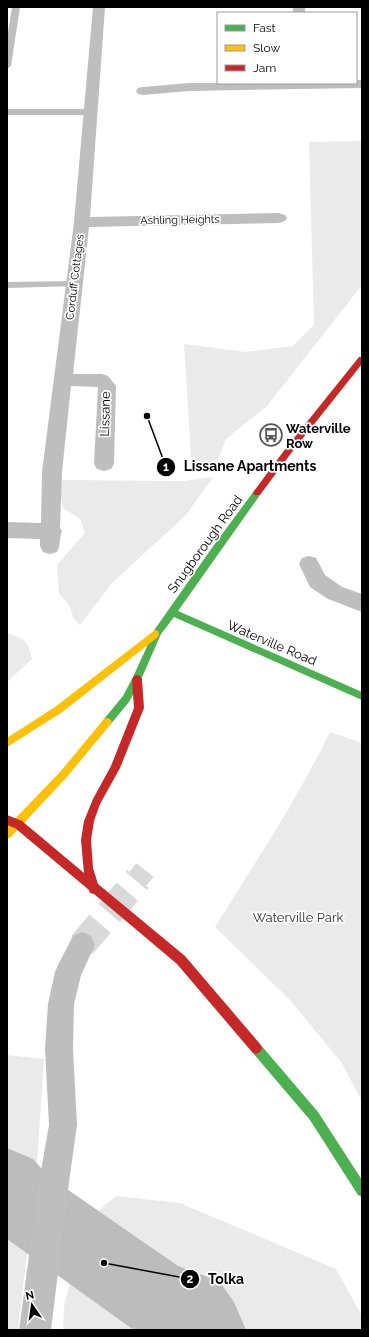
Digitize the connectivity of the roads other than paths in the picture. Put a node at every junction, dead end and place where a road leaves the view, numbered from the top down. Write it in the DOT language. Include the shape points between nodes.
graph roads {
  1 [pos="16,7"];
  2 [pos="99,7"];
  3 [pos="7,66"];
  4 [pos="308,84"];
  5 [pos="362,84"];
  6 [pos="143,91"];
  7 [pos="7,112"];
  8 [pos="90,112"];
  9 [pos="279,218"];
  10 [pos="82,222"];
  11 [pos="74,284"];
  12 [pos="7,285"];
  13 [pos="362,359"];
  14 [pos="62,380"];
  15 [pos="104,464"];
  16 [pos="7,530"];
  17 [pos="308,564"];
  18 [pos="362,603"];
  19 [pos="172,612"];
  20 [pos="158,632"];
  21 [pos="137,679"];
  22 [pos="362,696"];
  23 [pos="7,743"];
  24 [pos="7,820"];
  25 [pos="18,824"];
  26 [pos="7,834"];
  27 [pos="94,889"];
  28 [pos="82,945"];
  29 [pos="362,1191"];
  30 [pos="35,1330"];
  1 -- 3 [label="lane"];
  2 -- 8 [label="street, Corduff Cottages"];
  4 -- 5 [label="street"];
  4 -- 6 [label="street"];
  7 -- 8 [label="lane"];
  8 -- 10 [label="street, Corduff Cottages"];
  9 -- 10 [label="street, Ashling Heights"];
  10 -- 11 [label="street, Corduff Cottages"];
  11 -- 12 [label="lane"];
  11 -- 14 [label="street, Corduff Cottages"];
  13 -- 19 [label="main road, Snugborough Road" via="289,450"];
  14 -- 15 [label="street, Lissane" via="102,380 107,386"];
  14 -- 16 [label="street, Corduff Cottages" via="50,492 51,538"];
  17 -- 18 [label="street" via="317,581 335,593"];
  19 -- 20 [label="main road, Snugborough Road"];
  19 -- 22 [label="main road, Waterville Road"];
  20 -- 21 [label="main road, Snugborough Road"];
  20 -- 23 [label="main road, Snugborough Road" via="58,710"];
  21 -- 25 [label="main road, Snugborough Road" via="126,699 64,774"];
  21 -- 27 [label="main road" via="139,708 115,768 96,802 89,821 87,855"];
  24 -- 25 [label="main road"];
  25 -- 26 [label="main road, Snugborough Road"];
  25 -- 27 [label="main road"];
  27 -- 29 [label="main road" via="181,960 314,1116"];
  28 -- 30 [label="street" via="68,972 61,1004 59,1049 63,1125"];
}
